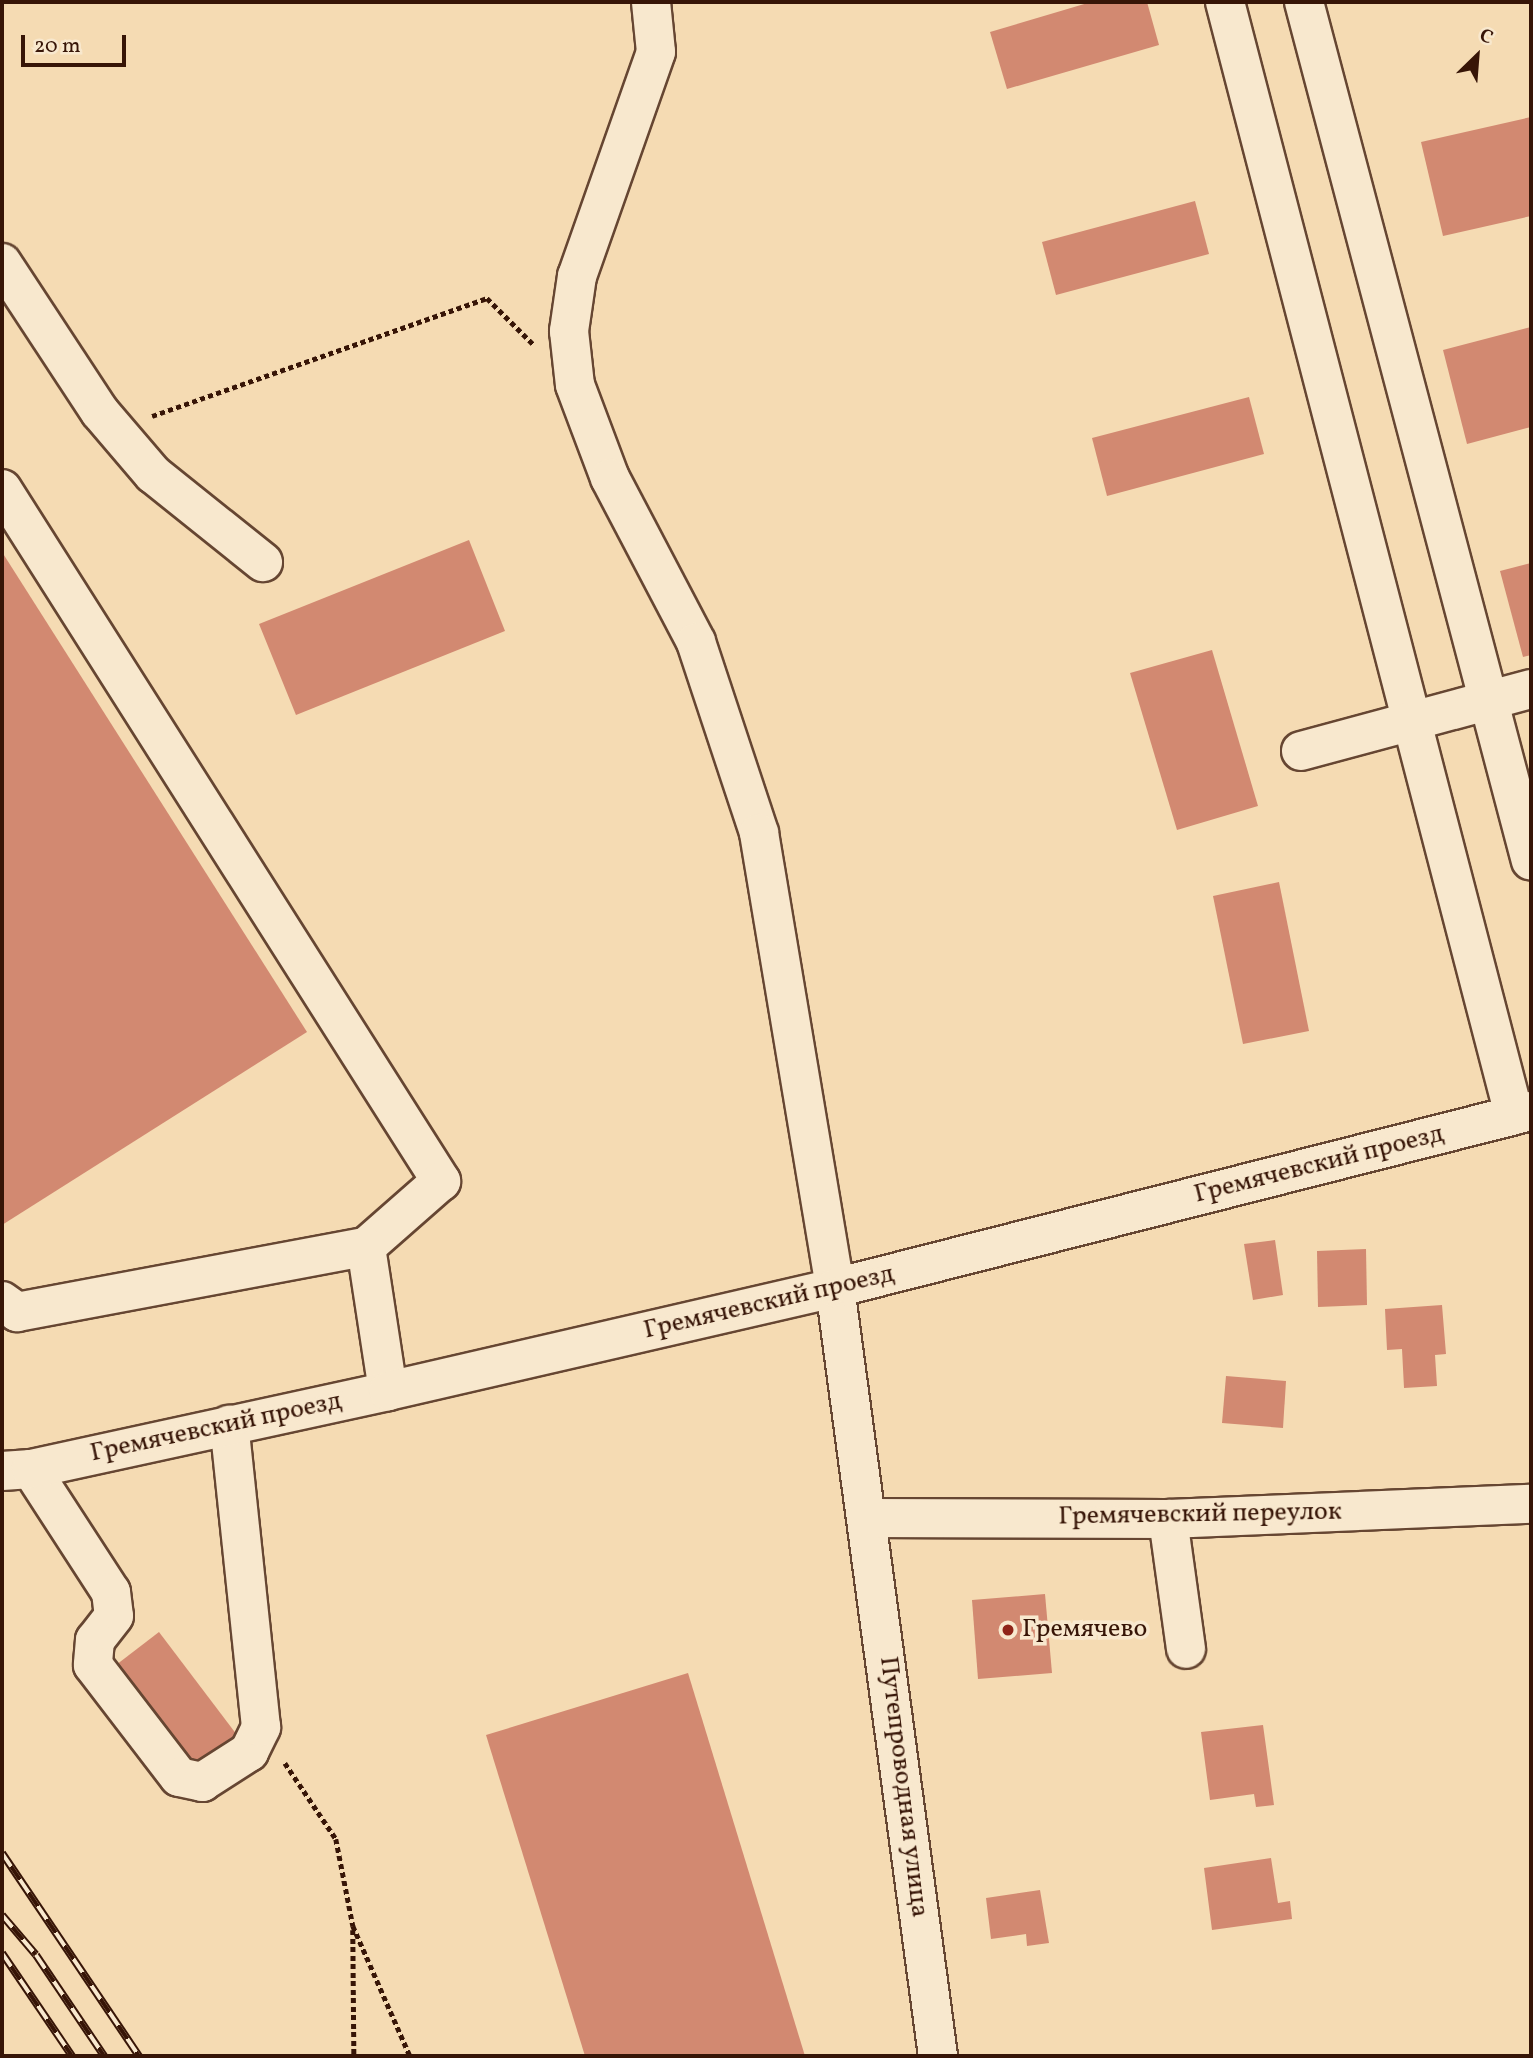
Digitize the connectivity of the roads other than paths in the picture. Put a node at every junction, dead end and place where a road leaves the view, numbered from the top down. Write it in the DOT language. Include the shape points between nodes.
graph roads {
  1 [pos="651,2"];
  2 [pos="1224,2"];
  3 [pos="1304,2"];
  4 [pos="2,263"];
  5 [pos="2,489"];
  6 [pos="263,562"];
  7 [pos="1531,689"];
  8 [pos="1488,701"];
  9 [pos="1409,722"];
  10 [pos="1301,751"];
  11 [pos="1531,861"];
  12 [pos="1523,1113"];
  13 [pos="366,1247"];
  14 [pos="835,1288"];
  15 [pos="2,1301"];
  16 [pos="388,1391"];
  17 [pos="229,1425"];
  18 [pos="16,1470"];
  19 [pos="1531,1504"];
  20 [pos="868,1518"];
  21 [pos="1168,1519"];
  22 [pos="1186,1649"];
  23 [pos="938,2056"];
  1 -- 14 [label="street, Путепроводная улица" via="656,52 577,276 569,331 575,385 610,478 696,642 759,833"];
  2 -- 9 [label="street"];
  3 -- 8 [label="street"];
  4 -- 6 [label="street" via="115,429 153,474"];
  5 -- 13 [label="street" via="441,1181"];
  7 -- 8 [label="street"];
  8 -- 9 [label="street"];
  8 -- 11 [label="street"];
  9 -- 10 [label="street"];
  9 -- 12 [label="street"];
  12 -- 14 [label="street, Гремячевский проезд"];
  13 -- 15 [label="street" via="17,1312"];
  13 -- 16 [label="street"];
  14 -- 16 [label="street, Гремячевский проезд"];
  14 -- 20 [label="street, Путепроводная улица"];
  16 -- 17 [label="street, Гремячевский проезд"];
  17 -- 18 [label="street, Гремячевский проезд"];
  17 -- 18 [label="street" via="261,1727 249,1752 202,1782 180,1777 93,1665 95,1640 114,1616 111,1592"];
  19 -- 21 [label="street, Гремячевский переулок"];
  20 -- 21 [label="street, Гремячевский переулок"];
  20 -- 23 [label="street, Путепроводная улица"];
  21 -- 22 [label="street"];
}
